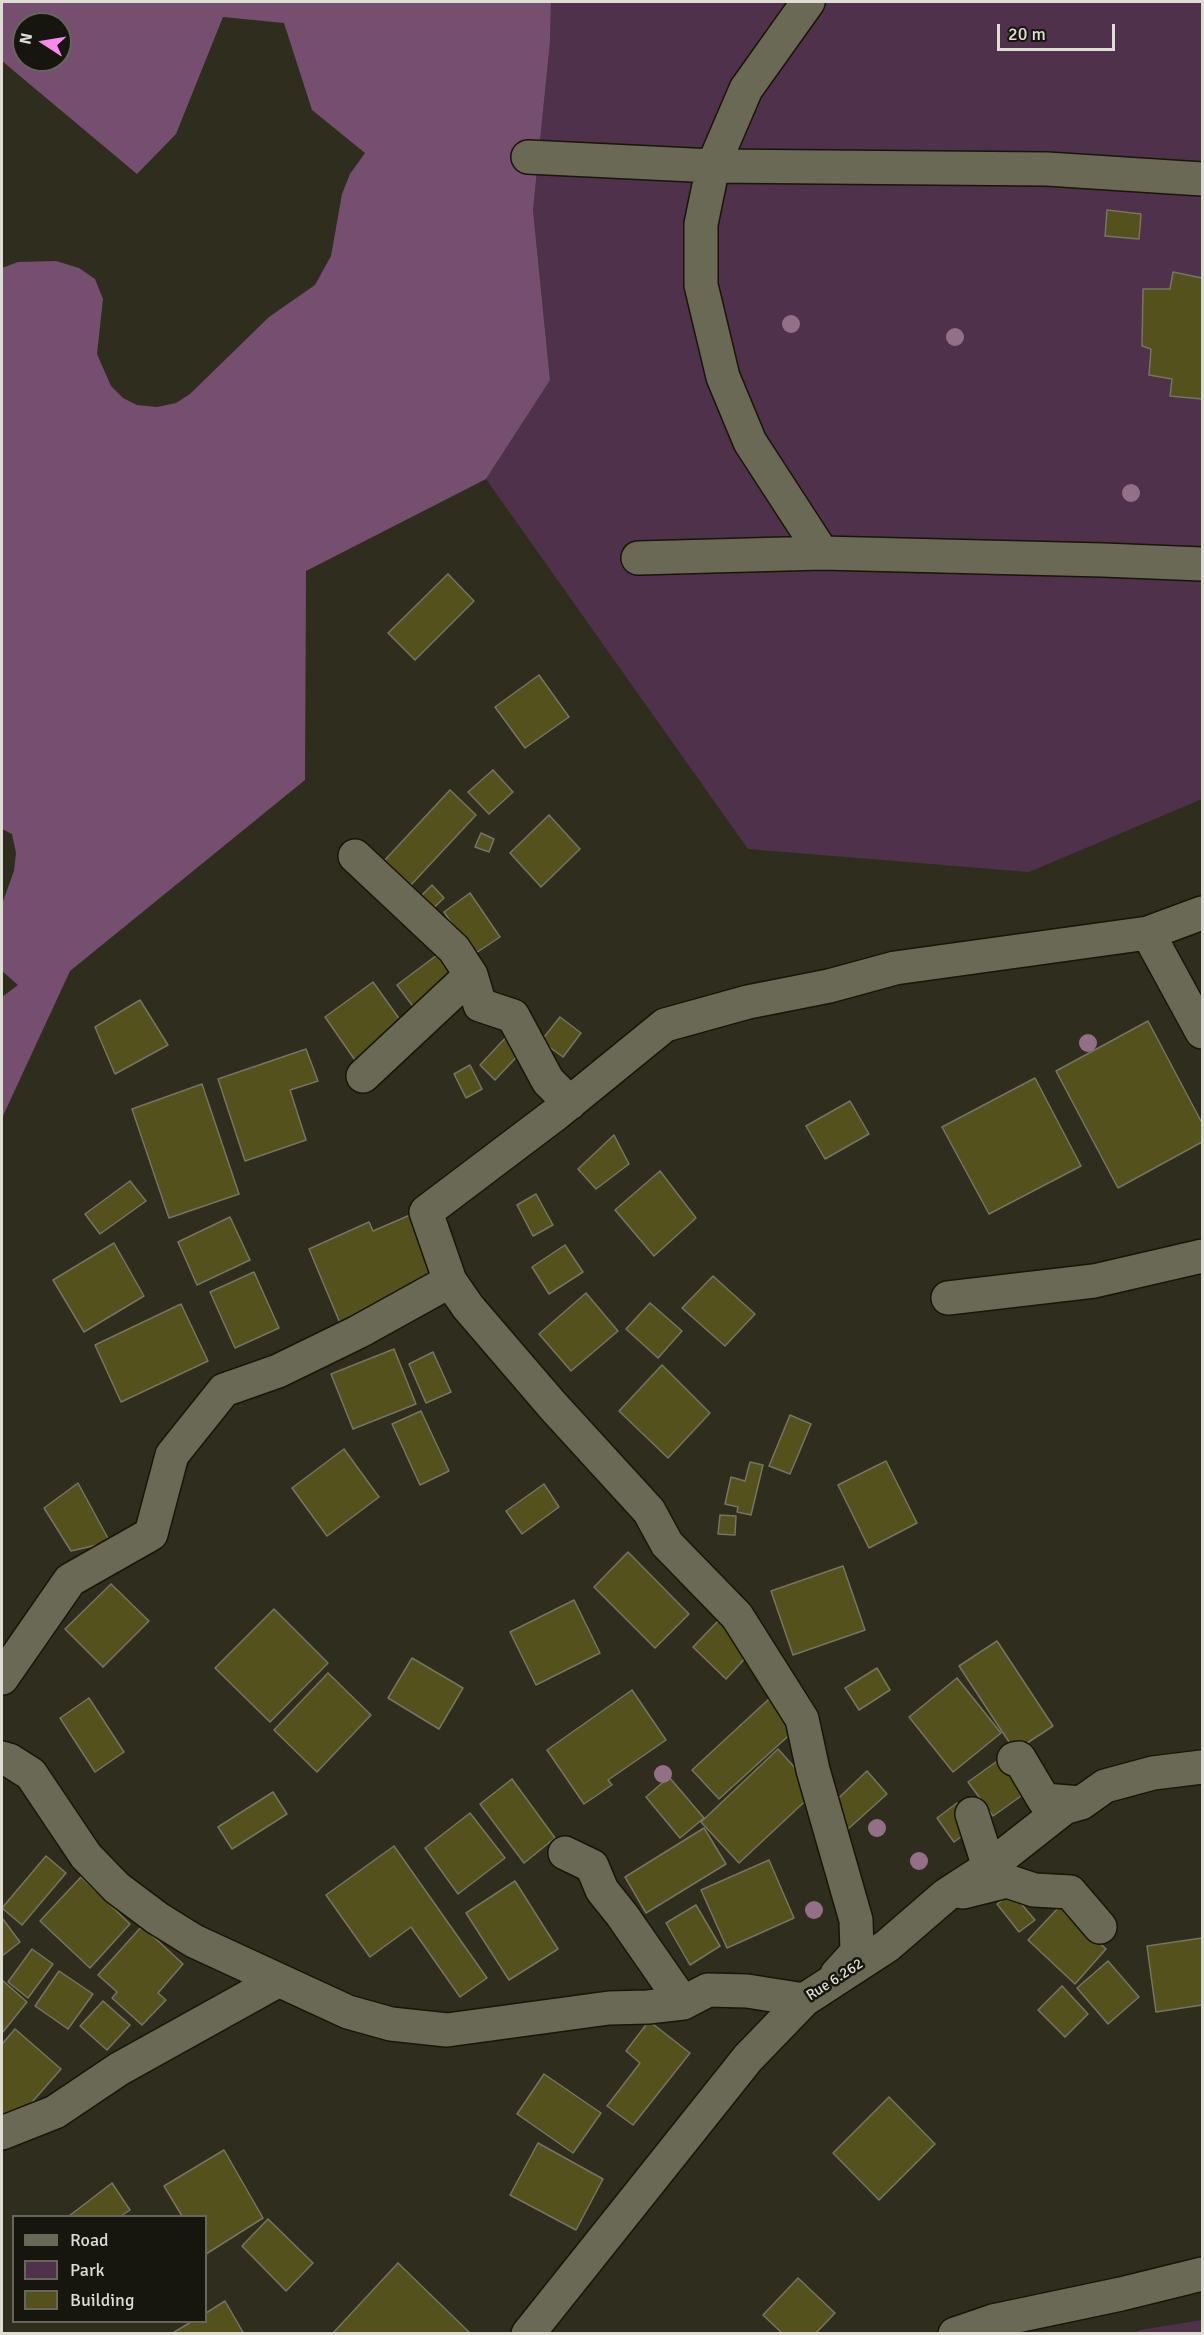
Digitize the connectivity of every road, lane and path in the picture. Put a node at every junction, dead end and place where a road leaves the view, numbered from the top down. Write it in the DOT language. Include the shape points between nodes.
graph roads {
  1 [pos="808,2"];
  2 [pos="528,157"];
  3 [pos="713,166"];
  4 [pos="1203,179"];
  5 [pos="822,554"];
  6 [pos="638,558"];
  7 [pos="1203,564"];
  8 [pos="355,856"];
  9 [pos="1203,914"];
  10 [pos="1148,933"];
  11 [pos="471,975"];
  12 [pos="1203,1032"];
  13 [pos="363,1076"];
  14 [pos="570,1103"];
  15 [pos="1203,1256"];
  16 [pos="450,1281"];
  17 [pos="948,1298"];
  18 [pos="2,1678"];
  19 [pos="2,1758"];
  20 [pos="1014,1759"];
  21 [pos="1203,1767"];
  22 [pos="1081,1803"];
  23 [pos="972,1814"];
  24 [pos="565,1853"];
  25 [pos="989,1867"];
  26 [pos="946,1895"];
  27 [pos="1100,1927"];
  28 [pos="279,1980"];
  29 [pos="815,1993"];
  30 [pos="683,2003"];
  31 [pos="2,2133"];
  32 [pos="1203,2274"];
  33 [pos="528,2334"];
  34 [pos="955,2334"];
  1 -- 3 [label="street" via="747,89"];
  2 -- 3 [label="street"];
  3 -- 4 [label="street" via="1047,169"];
  3 -- 5 [label="street" via="701,224 701,285 723,377 750,442"];
  5 -- 6 [label="street"];
  5 -- 7 [label="street"];
  8 -- 11 [label="street" via="454,949"];
  9 -- 10 [label="street"];
  10 -- 12 [label="street"];
  10 -- 14 [label="street" via="895,968 665,1025"];
  11 -- 13 [label="street"];
  11 -- 14 [label="street" via="480,1005 513,1017 548,1081"];
  14 -- 16 [label="street" via="426,1212"];
  15 -- 17 [label="street" via="1094,1281"];
  16 -- 18 [label="street" via="278,1371 224,1390 172,1455 151,1534 70,1580"];
  16 -- 29 [label="street" via="553,1406 650,1511 667,1544 737,1616 802,1719 856,1920 857,1952"];
  19 -- 28 [label="street" via="31,1774 86,1856 117,1888 194,1941"];
  20 -- 22 [label="street" via="1019,1758 1044,1800"];
  21 -- 22 [label="street, Rue 6.262" via="1153,1773 1106,1786"];
  22 -- 25 [label="street, Rue 6.262" via="1064,1808"];
  23 -- 25 [label="street"];
  24 -- 30 [label="street" via="592,1866 602,1890"];
  25 -- 26 [label="street, Rue 6.262"];
  26 -- 27 [label="street" via="1007,1881 1034,1890 1070,1892"];
  26 -- 29 [label="street, Rue 6.262" via="887,1946"];
  28 -- 30 [label="street" via="348,2012 391,2024 447,2030 609,2008"];
  28 -- 31 [label="street" via="119,2069 55,2112"];
  29 -- 30 [label="street" via="708,1990"];
  29 -- 33 [label="street, Rue 6.262" via="748,2058"];
  32 -- 34 [label="street" via="993,2321"];
}
